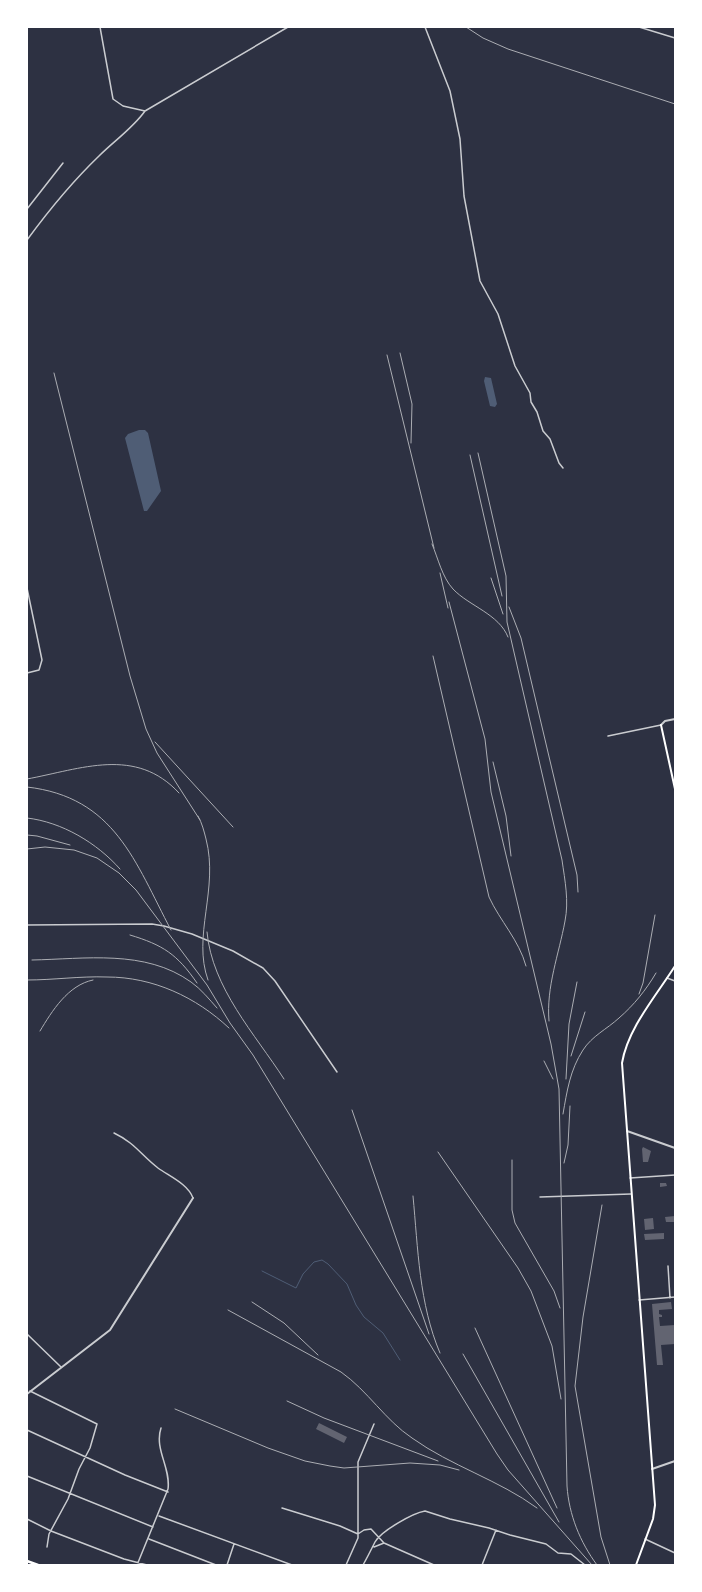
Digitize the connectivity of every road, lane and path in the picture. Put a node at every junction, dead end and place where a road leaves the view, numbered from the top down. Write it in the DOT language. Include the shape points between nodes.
graph roads {
  1 [pos="100,27"];
  2 [pos="288,27"];
  3 [pos="425,27"];
  4 [pos="639,27"];
  5 [pos="675,38"];
  6 [pos="145,111"];
  7 [pos="63,163"];
  8 [pos="27,209"];
  9 [pos="27,240"];
  10 [pos="563,468"];
  11 [pos="27,588"];
  12 [pos="27,674"];
  13 [pos="675,719"];
  14 [pos="660,726"];
  15 [pos="608,736"];
  16 [pos="675,789"];
  17 [pos="27,925"];
  18 [pos="675,966"];
  19 [pos="668,978"];
  20 [pos="675,981"];
  21 [pos="337,1072"];
  22 [pos="627,1131"];
  23 [pos="114,1133"];
  24 [pos="675,1148"];
  25 [pos="675,1175"];
  26 [pos="630,1178"];
  27 [pos="631,1194"];
  28 [pos="540,1197"];
  29 [pos="193,1198"];
  30 [pos="668,1266"];
  31 [pos="675,1297"];
  32 [pos="670,1298"];
  33 [pos="639,1300"];
  34 [pos="27,1334"];
  35 [pos="61,1367"];
  36 [pos="30,1391"];
  37 [pos="27,1394"];
  38 [pos="374,1424"];
  39 [pos="161,1428"];
  40 [pos="27,1430"];
  41 [pos="85,1457"];
  42 [pos="675,1461"];
  43 [pos="652,1469"];
  44 [pos="27,1476"];
  45 [pos="168,1492"];
  46 [pos="69,1493"];
  47 [pos="282,1508"];
  48 [pos="158,1516"];
  49 [pos="27,1520"];
  50 [pos="153,1527"];
  51 [pos="496,1530"];
  52 [pos="50,1531"];
  53 [pos="358,1534"];
  54 [pos="378,1538"];
  55 [pos="148,1539"];
  56 [pos="646,1539"];
  57 [pos="384,1543"];
  58 [pos="234,1544"];
  59 [pos="47,1547"];
  60 [pos="373,1547"];
  61 [pos="675,1553"];
  62 [pos="27,1561"];
  63 [pos="138,1562"];
  64 [pos="38,1565"];
  65 [pos="137,1565"];
  66 [pos="147,1565"];
  67 [pos="216,1565"];
  68 [pos="227,1565"];
  69 [pos="292,1565"];
  70 [pos="346,1565"];
  71 [pos="364,1565"];
  72 [pos="434,1565"];
  73 [pos="482,1565"];
  74 [pos="585,1565"];
  75 [pos="636,1565"];
  1 -- 6 [label="street" via="113,99 123,106"];
  2 -- 6 [label="street"];
  3 -- 10 [label="street" via="450,91 460,139 464,196 480,281 498,314 515,366 530,393 540,424"];
  4 -- 5 [label="street"];
  6 -- 9 [label="street" via="92,163"];
  7 -- 8 [label="street"];
  11 -- 12 [label="street" via="42,660 39,670"];
  13 -- 14 [label="street" via="665,721"];
  14 -- 15 [label="street"];
  14 -- 16 [label="main road"];
  17 -- 21 [label="street" via="152,924 192,934 233,951 263,968 275,981"];
  18 -- 19 [label="main road"];
  19 -- 20 [label="street"];
  19 -- 22 [label="main road" via="631,1036 624,1053 622,1063"];
  22 -- 24 [label="street"];
  22 -- 26 [label="main road"];
  23 -- 29 [label="street" via="136,1146 157,1167 189,1191"];
  25 -- 26 [label="street"];
  26 -- 27 [label="main road"];
  27 -- 28 [label="street"];
  27 -- 33 [label="main road"];
  29 -- 35 [label="street" via="110,1330"];
  30 -- 32 [label="street"];
  31 -- 32 [label="street"];
  32 -- 33 [label="street"];
  33 -- 43 [label="main road"];
  34 -- 35 [label="street"];
  35 -- 36 [label="street"];
  36 -- 37 [label="street"];
  36 -- 41 [label="street" via="97,1424"];
  38 -- 53 [label="street" via="358,1462"];
  39 -- 45 [label="street" via="159,1443 168,1478"];
  40 -- 41 [label="street"];
  41 -- 45 [label="street"];
  41 -- 46 [label="street"];
  42 -- 43 [label="street"];
  43 -- 56 [label="main road" via="655,1509"];
  44 -- 46 [label="street"];
  45 -- 48 [label="street"];
  46 -- 50 [label="street"];
  46 -- 52 [label="street" via="67,1502"];
  47 -- 53 [label="street"];
  48 -- 50 [label="street"];
  48 -- 58 [label="street"];
  49 -- 52 [label="street"];
  50 -- 55 [label="street"];
  51 -- 54 [label="street" via="428,1511 404,1520"];
  51 -- 73 [label="street"];
  51 -- 74 [label="street" via="546,1544 558,1553 571,1554"];
  52 -- 59 [label="street"];
  52 -- 63 [label="street"];
  53 -- 54 [label="street" via="369,1528"];
  53 -- 70 [label="street" via="355,1548"];
  54 -- 57 [label="street"];
  54 -- 60 [label="street"];
  55 -- 63 [label="street"];
  55 -- 67 [label="street"];
  56 -- 61 [label="street"];
  56 -- 75 [label="main road"];
  57 -- 60 [label="street"];
  57 -- 72 [label="street"];
  58 -- 68 [label="street"];
  58 -- 69 [label="street"];
  60 -- 71 [label="street"];
  62 -- 64 [label="main road"];
  63 -- 65 [label="street"];
  63 -- 66 [label="street"];
}
